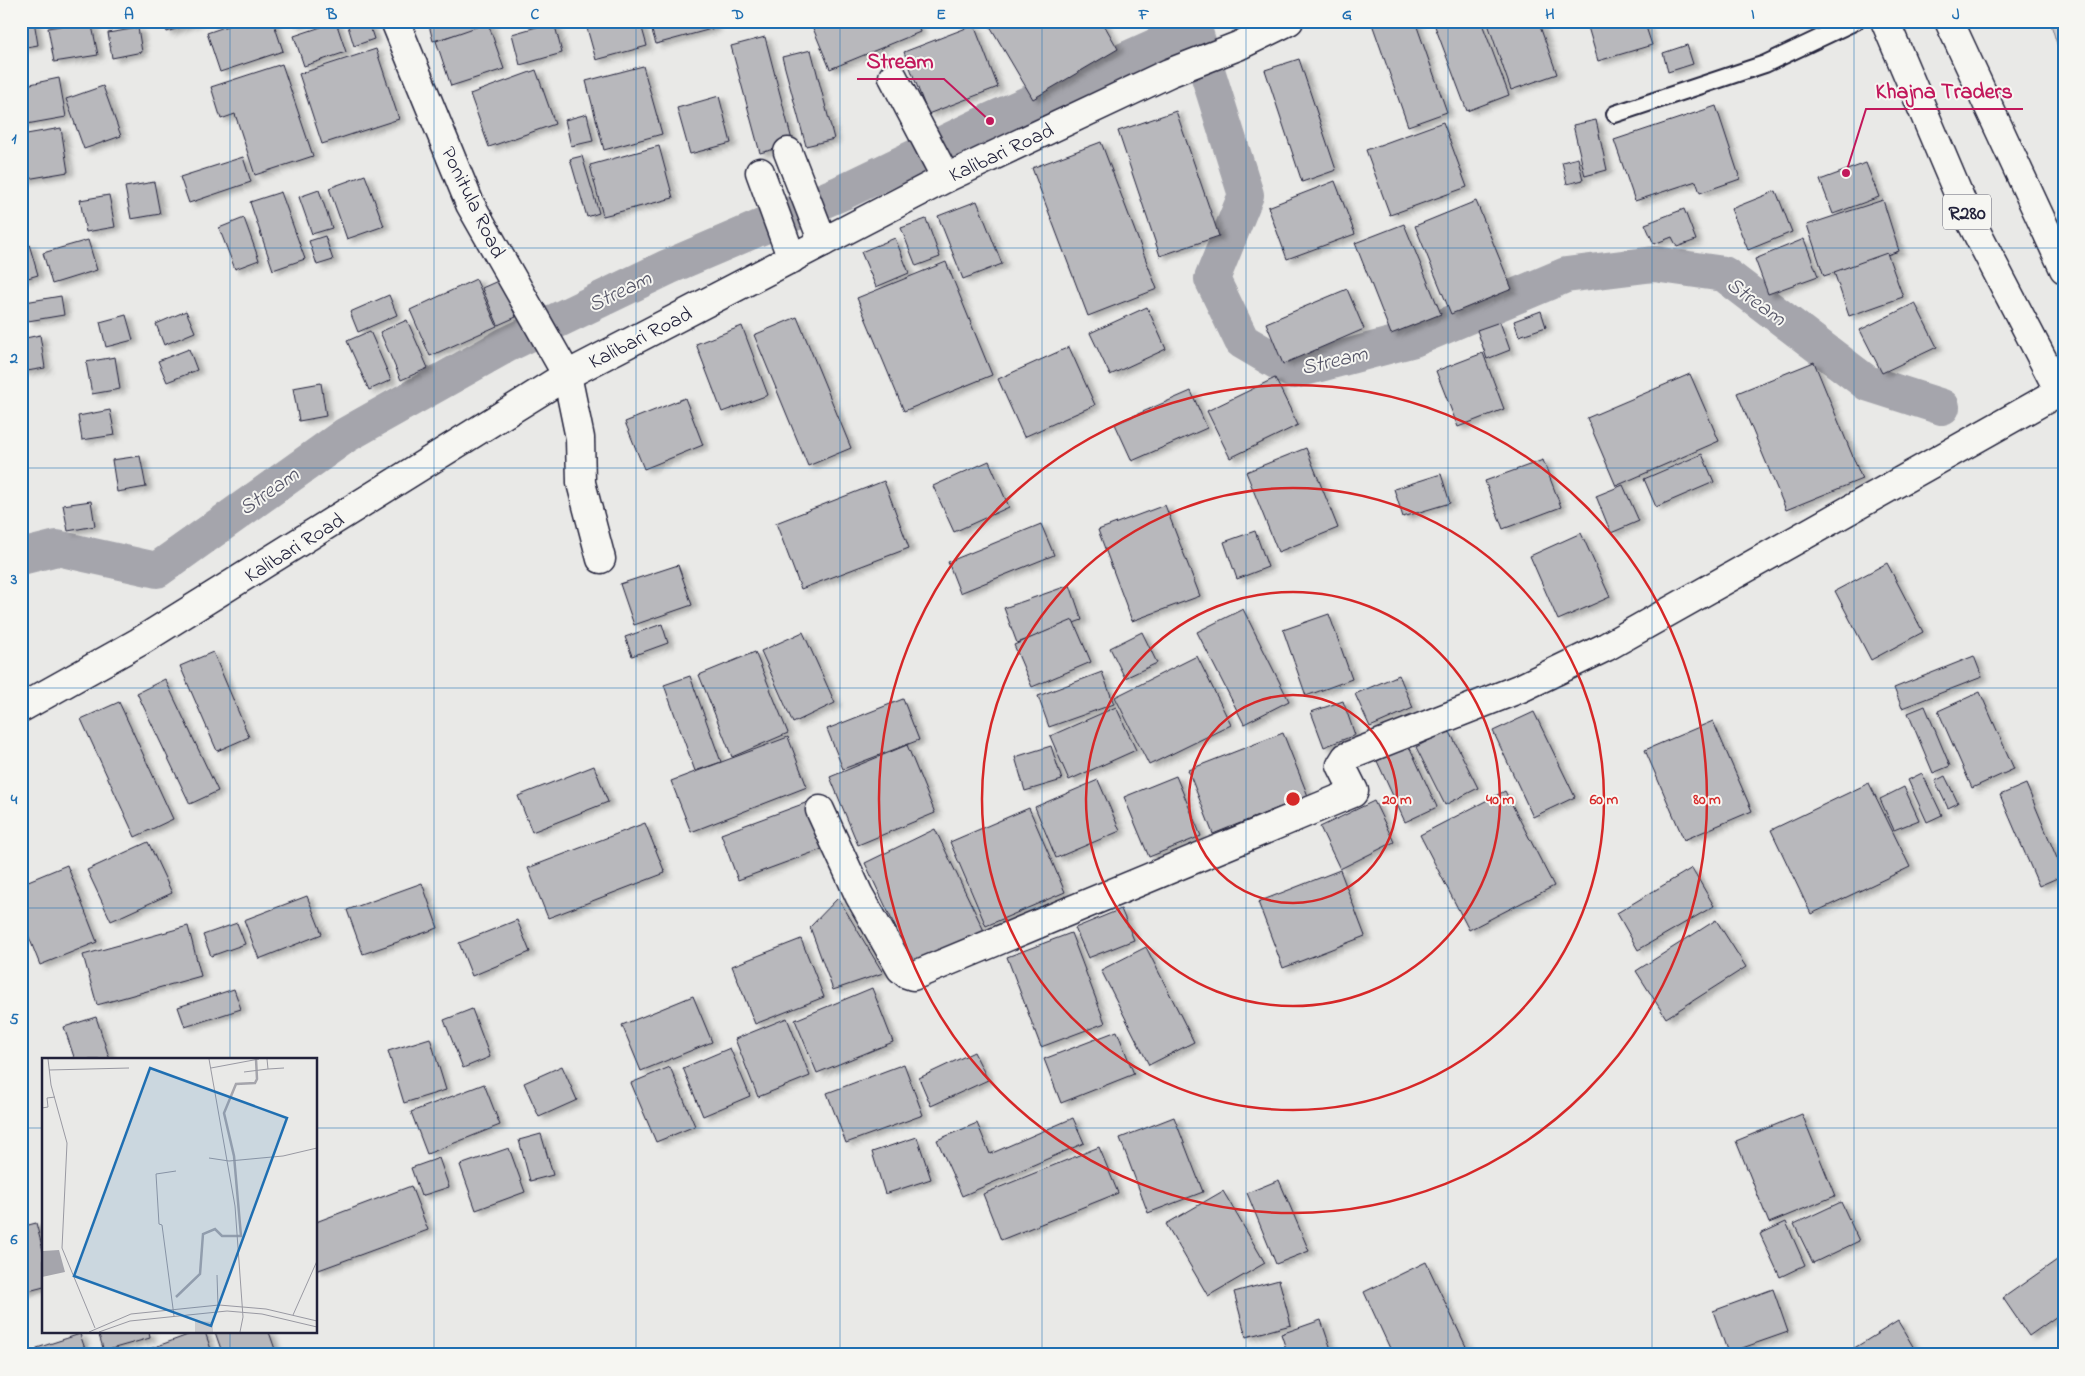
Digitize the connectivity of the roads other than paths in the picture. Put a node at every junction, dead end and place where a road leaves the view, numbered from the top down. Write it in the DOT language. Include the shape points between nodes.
graph roads {
  1 [pos="395,21"];
  2 [pos="1289,21"];
  3 [pos="1856,21"];
  4 [pos="1885,21"];
  5 [pos="1949,21"];
  6 [pos="893,77"];
  7 [pos="1616,114"];
  8 [pos="788,152"];
  9 [pos="760,172"];
  10 [pos="946,176"];
  11 [pos="822,241"];
  12 [pos="791,257"];
  13 [pos="2064,269"];
  14 [pos="567,374"];
  15 [pos="2062,392"];
  16 [pos="601,559"];
  17 [pos="21,708"];
  18 [pos="820,810"];
  1 -- 14 [label="street, Ponitula Road" via="470,204"];
  2 -- 10 [label="street, Kalibari Road"];
  3 -- 7 [label="lane" via="1765,64"];
  4 -- 15 [label="street, R280" via="1966,212"];
  5 -- 13 [label="street"];
  6 -- 10 [label="street"];
  8 -- 11 [label="street"];
  9 -- 12 [label="street"];
  10 -- 11 [label="street, Kalibari Road"];
  11 -- 12 [label="street, Kalibari Road"];
  12 -- 14 [label="street, Kalibari Road"];
  14 -- 16 [label="street, Ponitula Road" via="580,438 581,483"];
  14 -- 17 [label="street, Kalibari Road" via="139,642"];
  15 -- 18 [label="street" via="1606,647 1521,688 1346,757 1341,765 1353,793 913,976 901,969 859,895"];
}
